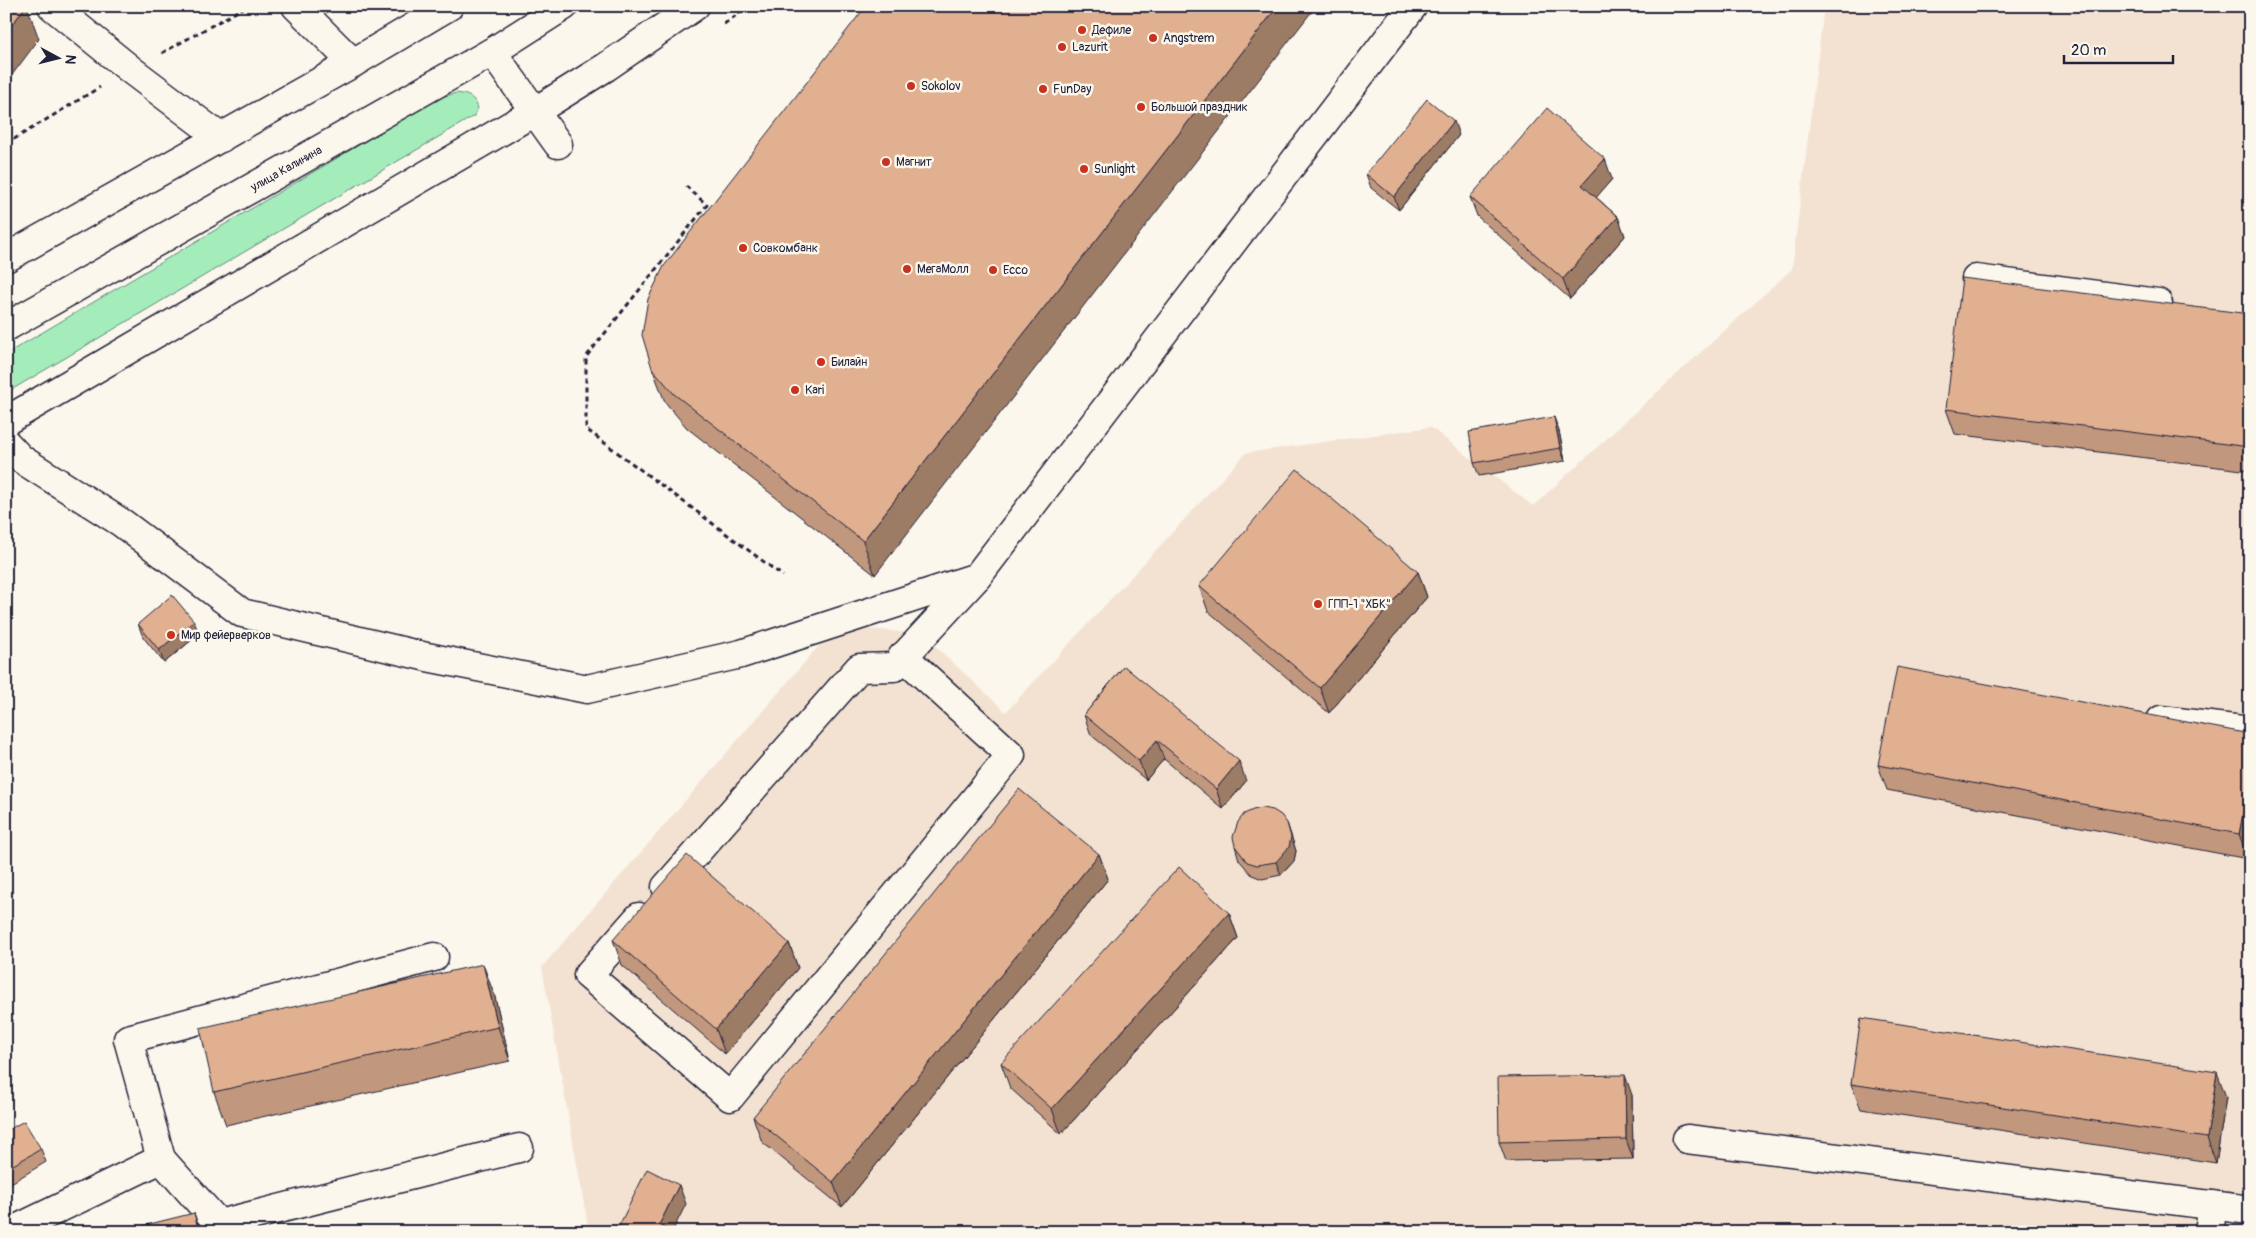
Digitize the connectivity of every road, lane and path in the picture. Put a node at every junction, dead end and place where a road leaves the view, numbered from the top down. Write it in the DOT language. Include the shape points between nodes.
graph roads {
  1 [pos="52,6"];
  2 [pos="247,6"];
  3 [pos="296,6"];
  4 [pos="449,6"];
  5 [pos="564,6"];
  6 [pos="695,6"];
  7 [pos="1413,6"];
  8 [pos="492,52"];
  9 [pos="155,57"];
  10 [pos="354,63"];
  11 [pos="107,83"];
  12 [pos="534,112"];
  13 [pos="222,138"];
  14 [pos="6,144"];
  15 [pos="558,144"];
  16 [pos="686,186"];
  17 [pos="699,215"];
  18 [pos="706,221"];
  19 [pos="8,255"];
  20 [pos="1976,279"];
  21 [pos="2181,306"];
  22 [pos="6,328"];
  23 [pos="6,421"];
  24 [pos="6,443"];
  25 [pos="783,576"];
  26 [pos="977,576"];
  27 [pos="903,656"];
  28 [pos="2134,717"];
  29 [pos="2250,731"];
  30 [pos="434,958"];
  31 [pos="1687,1139"];
  32 [pos="519,1148"];
  33 [pos="161,1159"];
  34 [pos="2213,1205"];
  35 [pos="2250,1210"];
  36 [pos="10,1232"];
  37 [pos="2209,1232"];
  1 -- 13 [label="main road"];
  2 -- 9 [label="path"];
  3 -- 10 [label="main road"];
  4 -- 10 [label="main road"];
  5 -- 8 [label="main road, улица Калинина"];
  6 -- 12 [label="main road"];
  7 -- 26 [label="main road"];
  8 -- 12 [label="main road"];
  8 -- 22 [label="main road, улица Калинина"];
  10 -- 13 [label="main road"];
  11 -- 14 [label="path"];
  12 -- 15 [label="main road"];
  12 -- 23 [label="main road"];
  13 -- 19 [label="main road"];
  16 -- 17 [label="path" via="707,205"];
  17 -- 18 [label="path"];
  17 -- 25 [label="path" via="586,357 586,429"];
  20 -- 21 [label="main road"];
  24 -- 26 [label="main road" via="20,460 122,523 242,613 427,657 587,689 741,654"];
  26 -- 27 [label="main road"];
  27 -- 27 [label="main road" via="894,667 859,668 588,975 730,1097 1011,755"];
  28 -- 29 [label="main road"];
  30 -- 33 [label="main road" via="128,1039"];
  31 -- 34 [label="main road"];
  32 -- 33 [label="main road" via="219,1224"];
  33 -- 36 [label="main road"];
  34 -- 35 [label="main road"];
  34 -- 37 [label="main road"];
}
